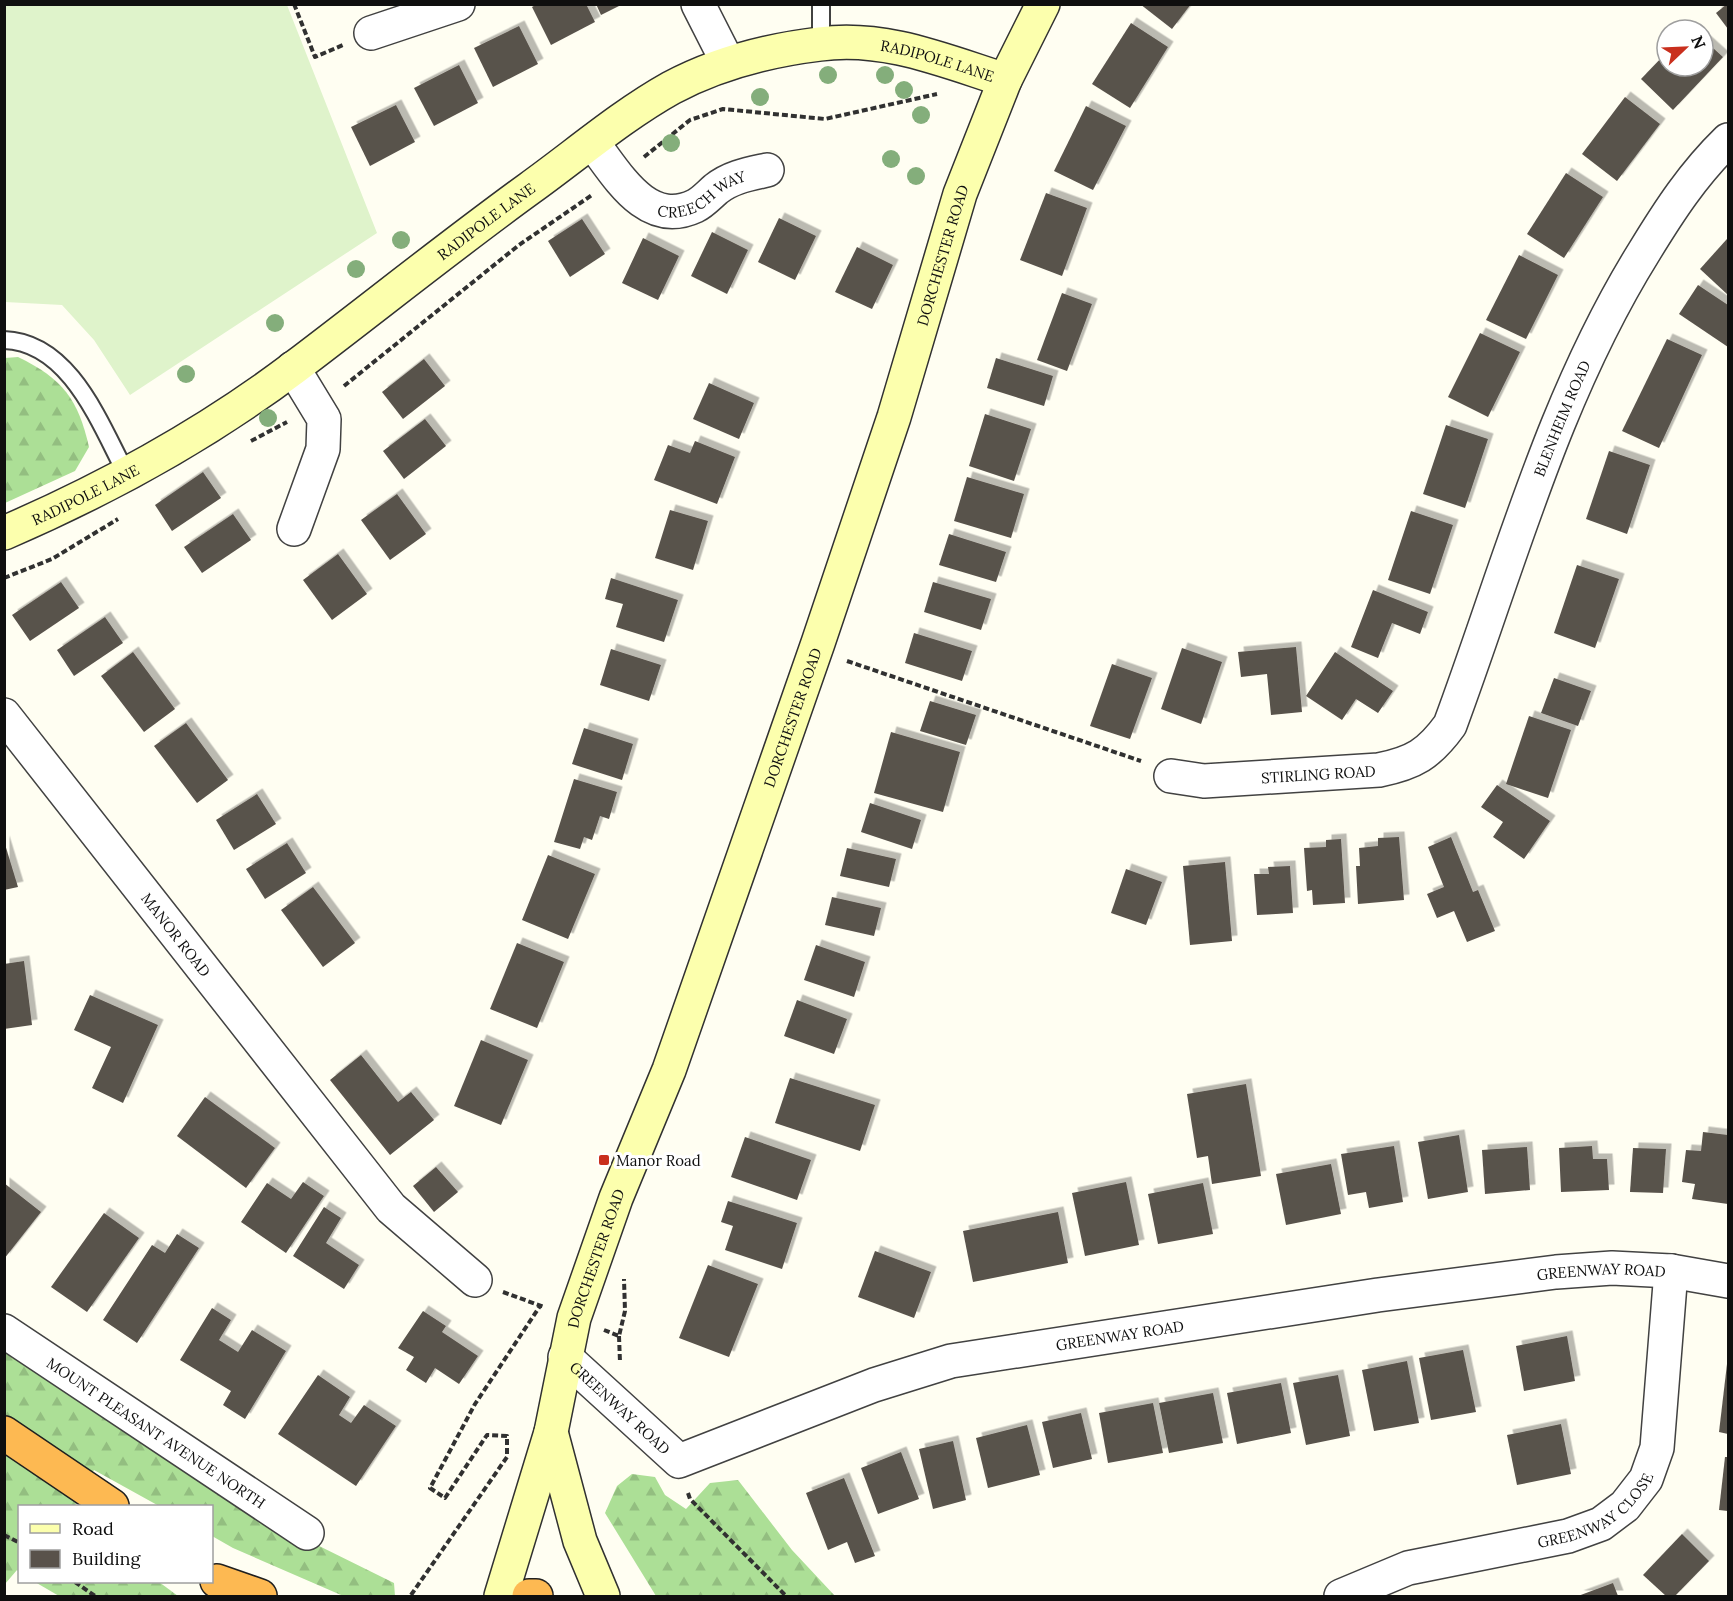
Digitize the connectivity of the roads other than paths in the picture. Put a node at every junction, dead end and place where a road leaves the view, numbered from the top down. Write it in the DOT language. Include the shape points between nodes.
graph roads {
  1 [pos="458,4"];
  2 [pos="698,4"];
  3 [pos="821,4"];
  4 [pos="1043,4"];
  5 [pos="371,33"];
  6 [pos="821,43"];
  7 [pos="728,63"];
  8 [pos="1005,80"];
  9 [pos="1728,140"];
  10 [pos="592,142"];
  11 [pos="767,170"];
  12 [pos="4,340"];
  13 [pos="293,368"];
  14 [pos="126,473"];
  15 [pos="294,529"];
  16 [pos="4,533"];
  17 [pos="4,715"];
  18 [pos="1450,725"];
  19 [pos="1162,770"];
  20 [pos="1671,1271"];
  21 [pos="475,1280"];
  22 [pos="1728,1281"];
  23 [pos="4,1331"];
  24 [pos="565,1357"];
  25 [pos="551,1432"];
  26 [pos="4,1433"];
  27 [pos="111,1505"];
  28 [pos="307,1533"];
  29 [pos="220,1585"];
  30 [pos="260,1596"];
  31 [pos="501,1596"];
  32 [pos="529,1596"];
  33 [pos="536,1596"];
  34 [pos="603,1596"];
  35 [pos="1341,1596"];
  1 -- 5 [label="street"];
  2 -- 7 [label="street"];
  3 -- 6 [label="lane"];
  4 -- 8 [label="main road, DORCHESTER ROAD"];
  6 -- 7 [label="main road, RADIPOLE LANE"];
  6 -- 8 [label="main road, RADIPOLE LANE" via="877,42"];
  7 -- 10 [label="main road, RADIPOLE LANE" via="671,88"];
  8 -- 24 [label="main road, DORCHESTER ROAD" via="960,194 894,417 720,925 669,1070 616,1198 574,1318"];
  9 -- 18 [label="street, BLENHEIM ROAD" via="1680,193 1632,270 1590,349 1551,444"];
  10 -- 11 [label="street, CREECH WAY" via="643,203 661,212 679,211 703,202 733,178"];
  10 -- 13 [label="main road, RADIPOLE LANE"];
  12 -- 14 [label="lane" via="39,349 64,369 87,400"];
  13 -- 14 [label="main road, RADIPOLE LANE" via="215,422"];
  13 -- 15 [label="street" via="324,419 322,449"];
  14 -- 16 [label="main road, RADIPOLE LANE" via="71,504"];
  17 -- 21 [label="street, MANOR ROAD" via="391,1208"];
  18 -- 19 [label="street, STIRLING ROAD" via="1423,755 1406,765 1379,770 1204,781"];
  20 -- 22 [label="street, GREENWAY ROAD"];
  20 -- 24 [label="street, GREENWAY ROAD" via="1612,1268 1556,1272 1378,1295 951,1361 874,1385 679,1461"];
  20 -- 35 [label="street, GREENWAY CLOSE" via="1657,1448 1646,1479 1625,1506 1601,1524 1568,1536 1408,1568"];
  23 -- 28 [label="street, MOUNT PLEASANT AVENUE NORTH"];
  24 -- 25 [label="main road, DORCHESTER ROAD"];
  25 -- 31 [label="main road, DORCHESTER ROAD"];
  25 -- 34 [label="main road, DORCHESTER ROAD" via="580,1541"];
  26 -- 27 [label="highway"];
  29 -- 30 [label="highway"];
  32 -- 33 [label="highway"];
}
